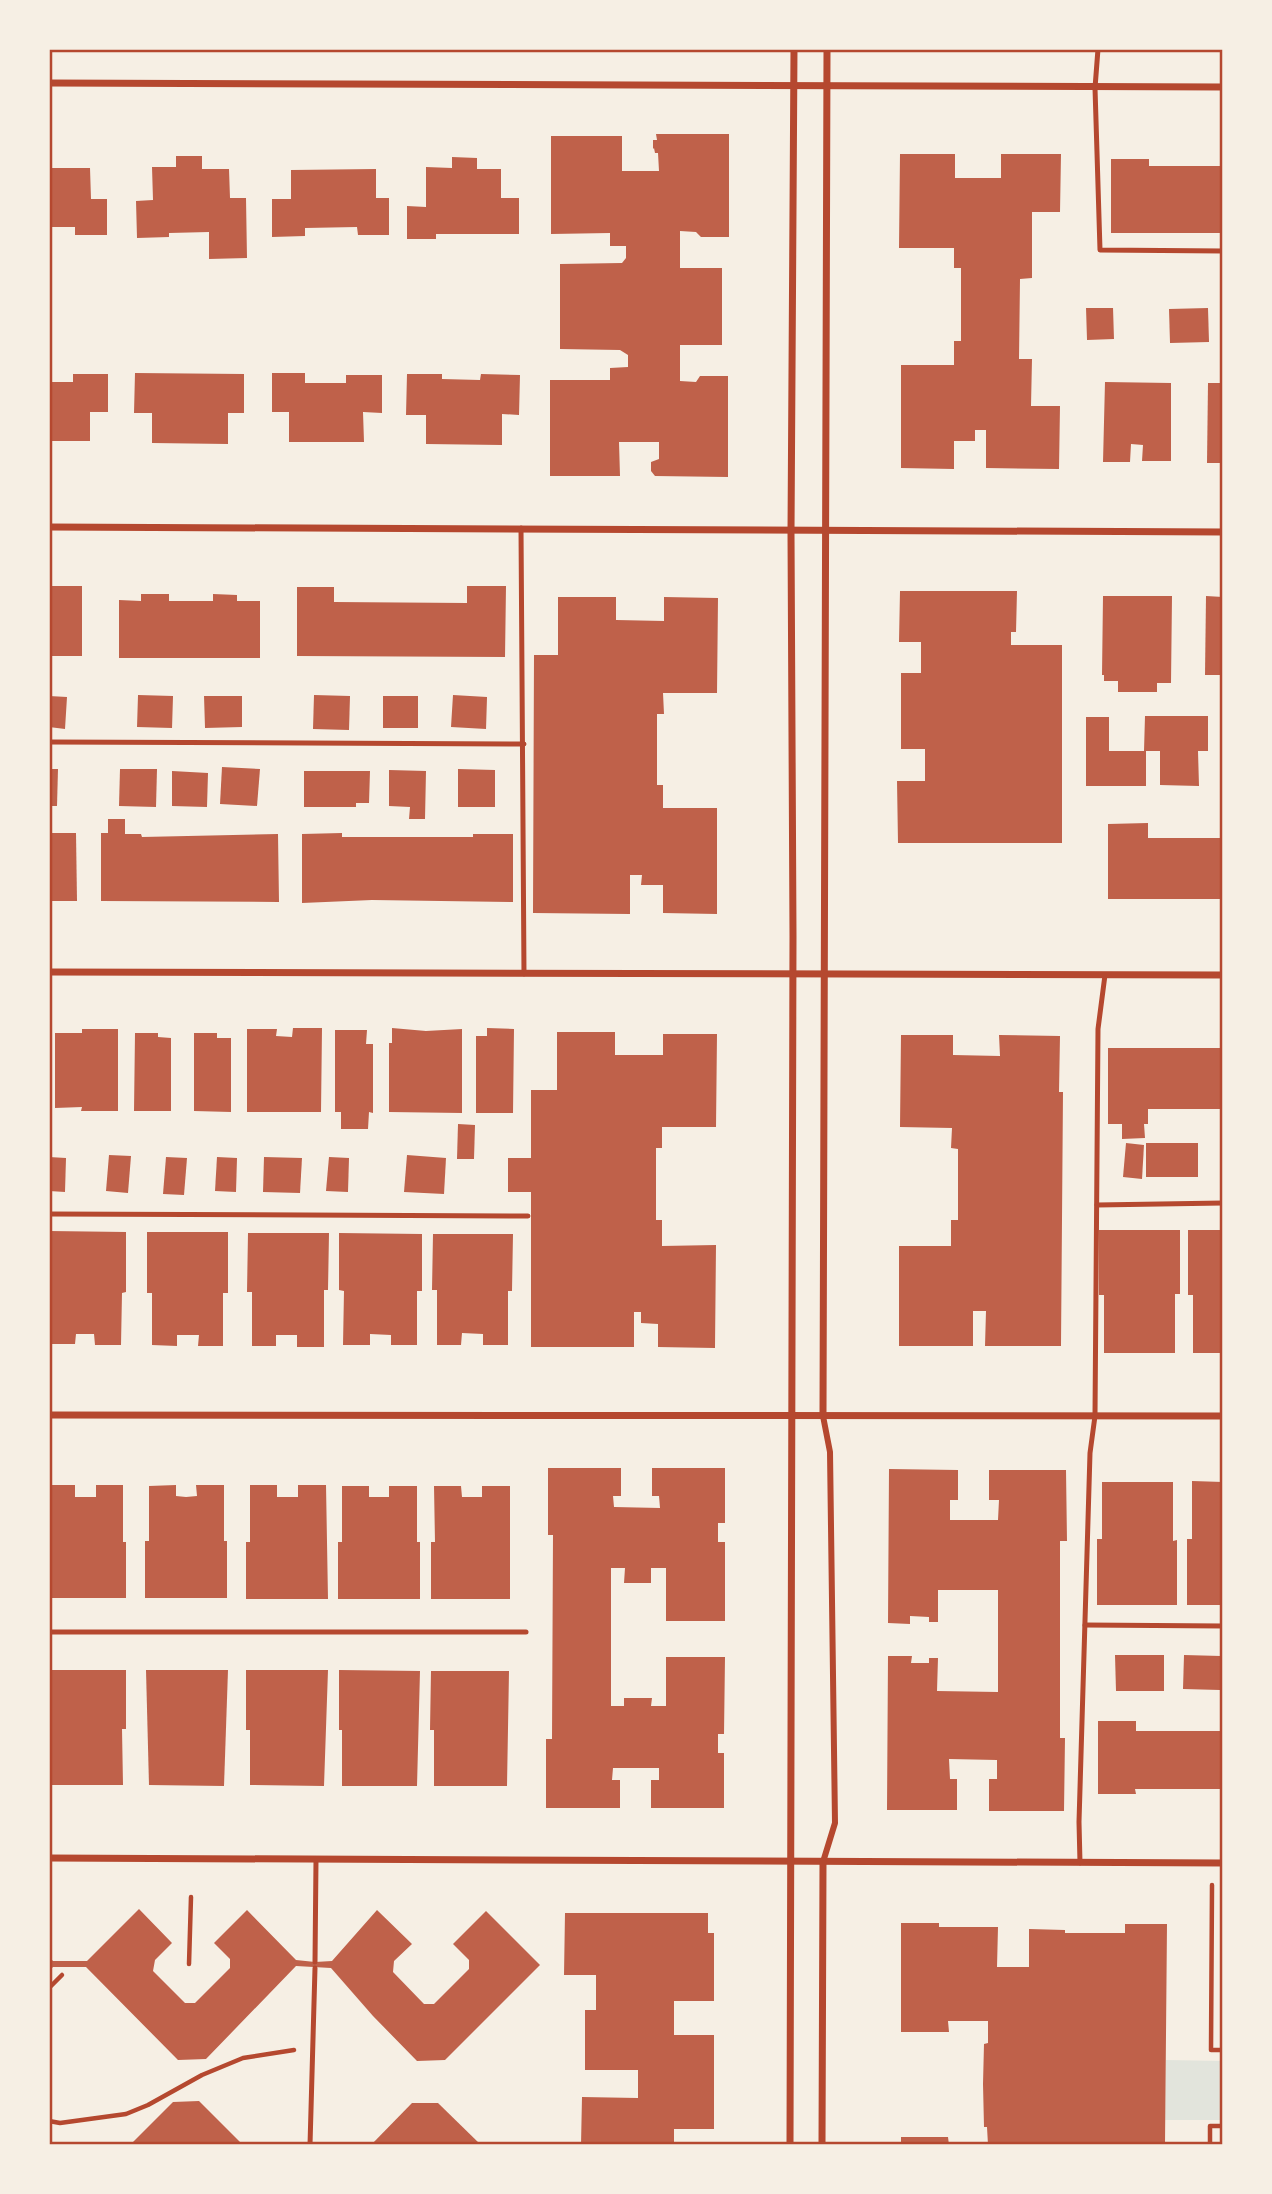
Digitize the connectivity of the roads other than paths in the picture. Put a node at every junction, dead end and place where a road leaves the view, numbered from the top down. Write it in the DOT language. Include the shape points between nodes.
graph roads {
  1 [pos="794,49"];
  2 [pos="827,49"];
  3 [pos="1098,49"];
  4 [pos="49,83"];
  5 [pos="794,86"];
  6 [pos="827,86"];
  7 [pos="1096,88"];
  8 [pos="1223,88"];
  9 [pos="1223,251"];
  10 [pos="49,527"];
  11 [pos="521,528"];
  12 [pos="826,531"];
  13 [pos="791,532"];
  14 [pos="1223,532"];
  15 [pos="49,743"];
  16 [pos="524,744"];
  17 [pos="49,971"];
  18 [pos="524,974"];
  19 [pos="793,974"];
  20 [pos="825,975"];
  21 [pos="1105,975"];
  22 [pos="1223,975"];
  23 [pos="1223,1203"];
  24 [pos="1097,1205"];
  25 [pos="49,1214"];
  26 [pos="528,1216"];
  27 [pos="49,1415"];
  28 [pos="791,1416"];
  29 [pos="823,1416"];
  30 [pos="1095,1416"];
  31 [pos="1223,1416"];
  32 [pos="1085,1625"];
  33 [pos="1223,1626"];
  34 [pos="49,1632"];
  35 [pos="526,1632"];
  36 [pos="49,1858"];
  37 [pos="316,1860"];
  38 [pos="790,1861"];
  39 [pos="824,1862"];
  40 [pos="1080,1863"];
  41 [pos="1223,1863"];
  42 [pos="310,2145"];
  43 [pos="790,2145"];
  44 [pos="822,2145"];
  1 -- 5 [label="street"];
  2 -- 6 [label="street"];
  3 -- 7 [label="lane"];
  4 -- 5 [label="street"];
  5 -- 6 [label="street"];
  5 -- 13 [label="street"];
  6 -- 7 [label="street"];
  6 -- 12 [label="street"];
  7 -- 8 [label="street"];
  7 -- 9 [label="lane" via="1100,250"];
  10 -- 11 [label="street"];
  11 -- 13 [label="street"];
  11 -- 16 [label="lane"];
  12 -- 13 [label="street"];
  12 -- 14 [label="street"];
  12 -- 20 [label="street"];
  13 -- 19 [label="street"];
  15 -- 16 [label="lane"];
  16 -- 18 [label="lane"];
  17 -- 18 [label="street"];
  18 -- 19 [label="street"];
  19 -- 20 [label="street"];
  19 -- 28 [label="street"];
  20 -- 21 [label="street"];
  20 -- 29 [label="street"];
  21 -- 22 [label="street"];
  21 -- 24 [label="lane" via="1098,1029"];
  23 -- 24 [label="lane"];
  24 -- 30 [label="lane"];
  25 -- 26 [label="lane"];
  27 -- 28 [label="street"];
  28 -- 29 [label="street"];
  28 -- 38 [label="street"];
  29 -- 30 [label="street"];
  29 -- 39 [label="street" via="830,1452 835,1823"];
  30 -- 31 [label="street"];
  30 -- 32 [label="lane"];
  32 -- 33 [label="lane"];
  32 -- 40 [label="lane"];
  34 -- 35 [label="lane"];
  36 -- 37 [label="street"];
  37 -- 38 [label="street"];
  37 -- 42 [label="lane"];
  38 -- 39 [label="street"];
  38 -- 43 [label="street"];
  39 -- 40 [label="street"];
  39 -- 44 [label="street"];
  40 -- 41 [label="street"];
}
